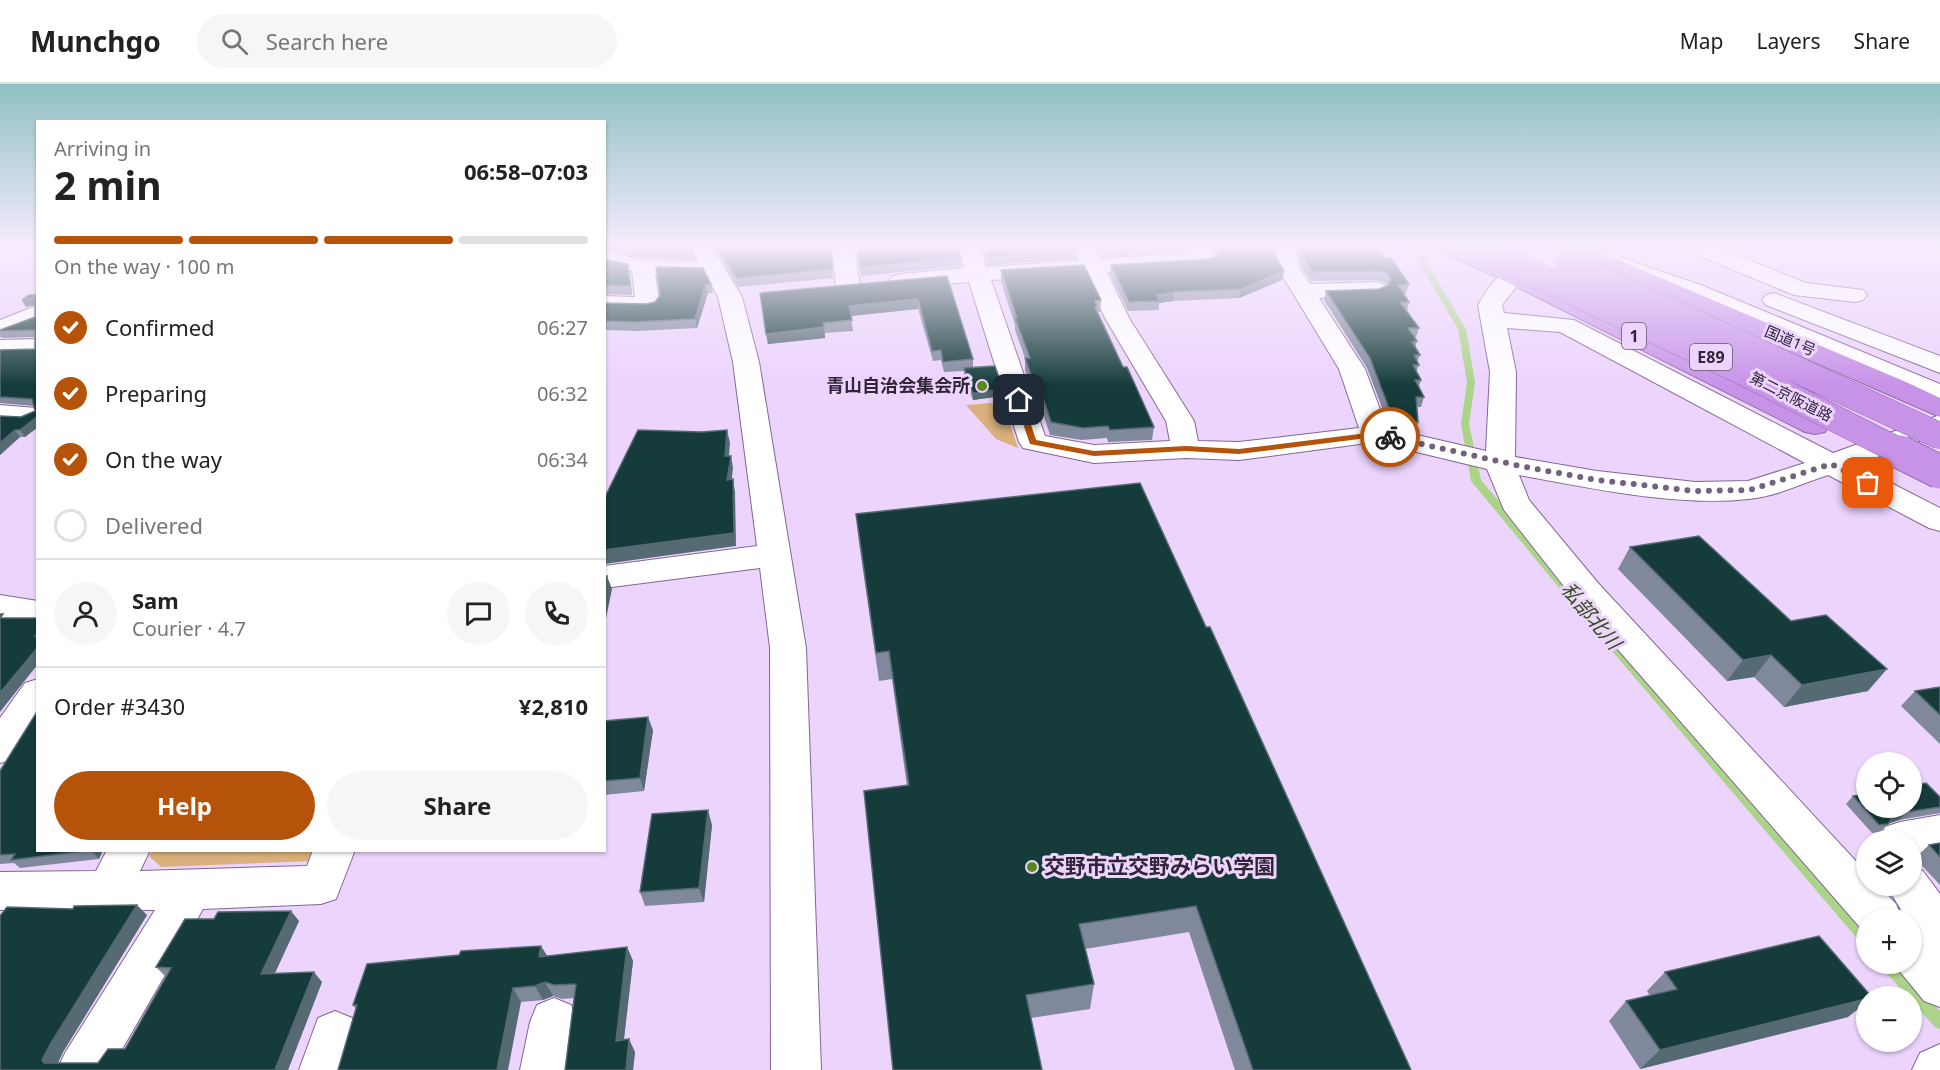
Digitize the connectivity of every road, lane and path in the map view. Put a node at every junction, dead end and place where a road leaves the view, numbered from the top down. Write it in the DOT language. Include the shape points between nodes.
graph roads {
  1 [pos="648,294"];
  2 [pos="740,294"];
  3 [pos="985,294"];
  4 [pos="1106,294"];
  5 [pos="1305,294"];
  6 [pos="1496,294"];
  7 [pos="1549,294"];
  8 [pos="1577,294"];
  9 [pos="1633,294"];
  10 [pos="1679,294"];
  11 [pos="1703,294"];
  12 [pos="1759,294"];
  13 [pos="1844,294"];
  14 [pos="1855,295"];
  15 [pos="606,303"];
  16 [pos="36,313"];
  17 [pos="1493,320"];
  18 [pos="0,329"];
  19 [pos="36,347"];
  20 [pos="0,348"];
  21 [pos="1940,365"];
  22 [pos="1940,394"];
  23 [pos="1940,409"];
  24 [pos="1940,423"];
  25 [pos="1375,434"];
  26 [pos="1940,436"];
  27 [pos="1186,448"];
  28 [pos="1500,463"];
  29 [pos="1831,464"];
  30 [pos="1940,472"];
  31 [pos="1940,497"];
  32 [pos="1940,521"];
  33 [pos="773,555"];
  34 [pos="606,577"];
  35 [pos="0,607"];
  36 [pos="36,613"];
  37 [pos="36,696"];
  38 [pos="0,748"];
  39 [pos="1940,832"];
  40 [pos="1922,836"];
  41 [pos="128,852"];
  42 [pos="333,852"];
  43 [pos="109,890"];
  44 [pos="191,890"];
  45 [pos="3,896"];
  46 [pos="1916,896"];
  47 [pos="1871,908"];
  48 [pos="1940,930"];
  49 [pos="1922,965"];
  50 [pos="1940,985"];
  51 [pos="554,1022"];
  52 [pos="82,1070"];
  53 [pos="545,1070"];
  54 [pos="796,1070"];
  1 -- 15 [label="street" via="648,304"];
  2 -- 33 [label="street"];
  3 -- 27 [label="street" via="1033,442 1094,454"];
  4 -- 27 [label="street" via="1180,421"];
  5 -- 25 [label="street" via="1352,369"];
  6 -- 17 [label="street" via="1490,305"];
  7 -- 31 [label="highway, 1" via="1815,426"];
  8 -- 30 [label="highway, 第二京阪道路 / E89, bridge" via="1741,371"];
  9 -- 26 [label="highway, 第二京阪道路 / E89, bridge"];
  10 -- 23 [label="highway, 国道1号"];
  11 -- 22 [label="street"];
  12 -- 21 [label="street"];
  13 -- 14 [label="street"];
  16 -- 18 [label="street"];
  17 -- 28 [label="street" via="1503,372"];
  17 -- 29 [label="street" via="1565,325"];
  19 -- 20 [label="street"];
  24 -- 29 [label="street"];
  25 -- 27 [label="street" via="1239,451"];
  25 -- 28 [label="street"];
  28 -- 29 [label="street" via="1597,480 1695,491 1750,490"];
  28 -- 47 [label="street" via="1515,503 1586,591"];
  29 -- 32 [label="street"];
  33 -- 34 [label="street"];
  33 -- 54 [label="street" via="788,648"];
  35 -- 36 [label="street"];
  37 -- 38 [label="street"];
  39 -- 40 [label="street"];
  41 -- 43 [label="street"];
  42 -- 44 [label="street" via="321,885"];
  43 -- 44 [label="street"];
  43 -- 45 [label="street"];
  44 -- 52 [label="street"];
  46 -- 48 [label="street"];
  49 -- 50 [label="street"];
  51 -- 53 [label="street"];
}
